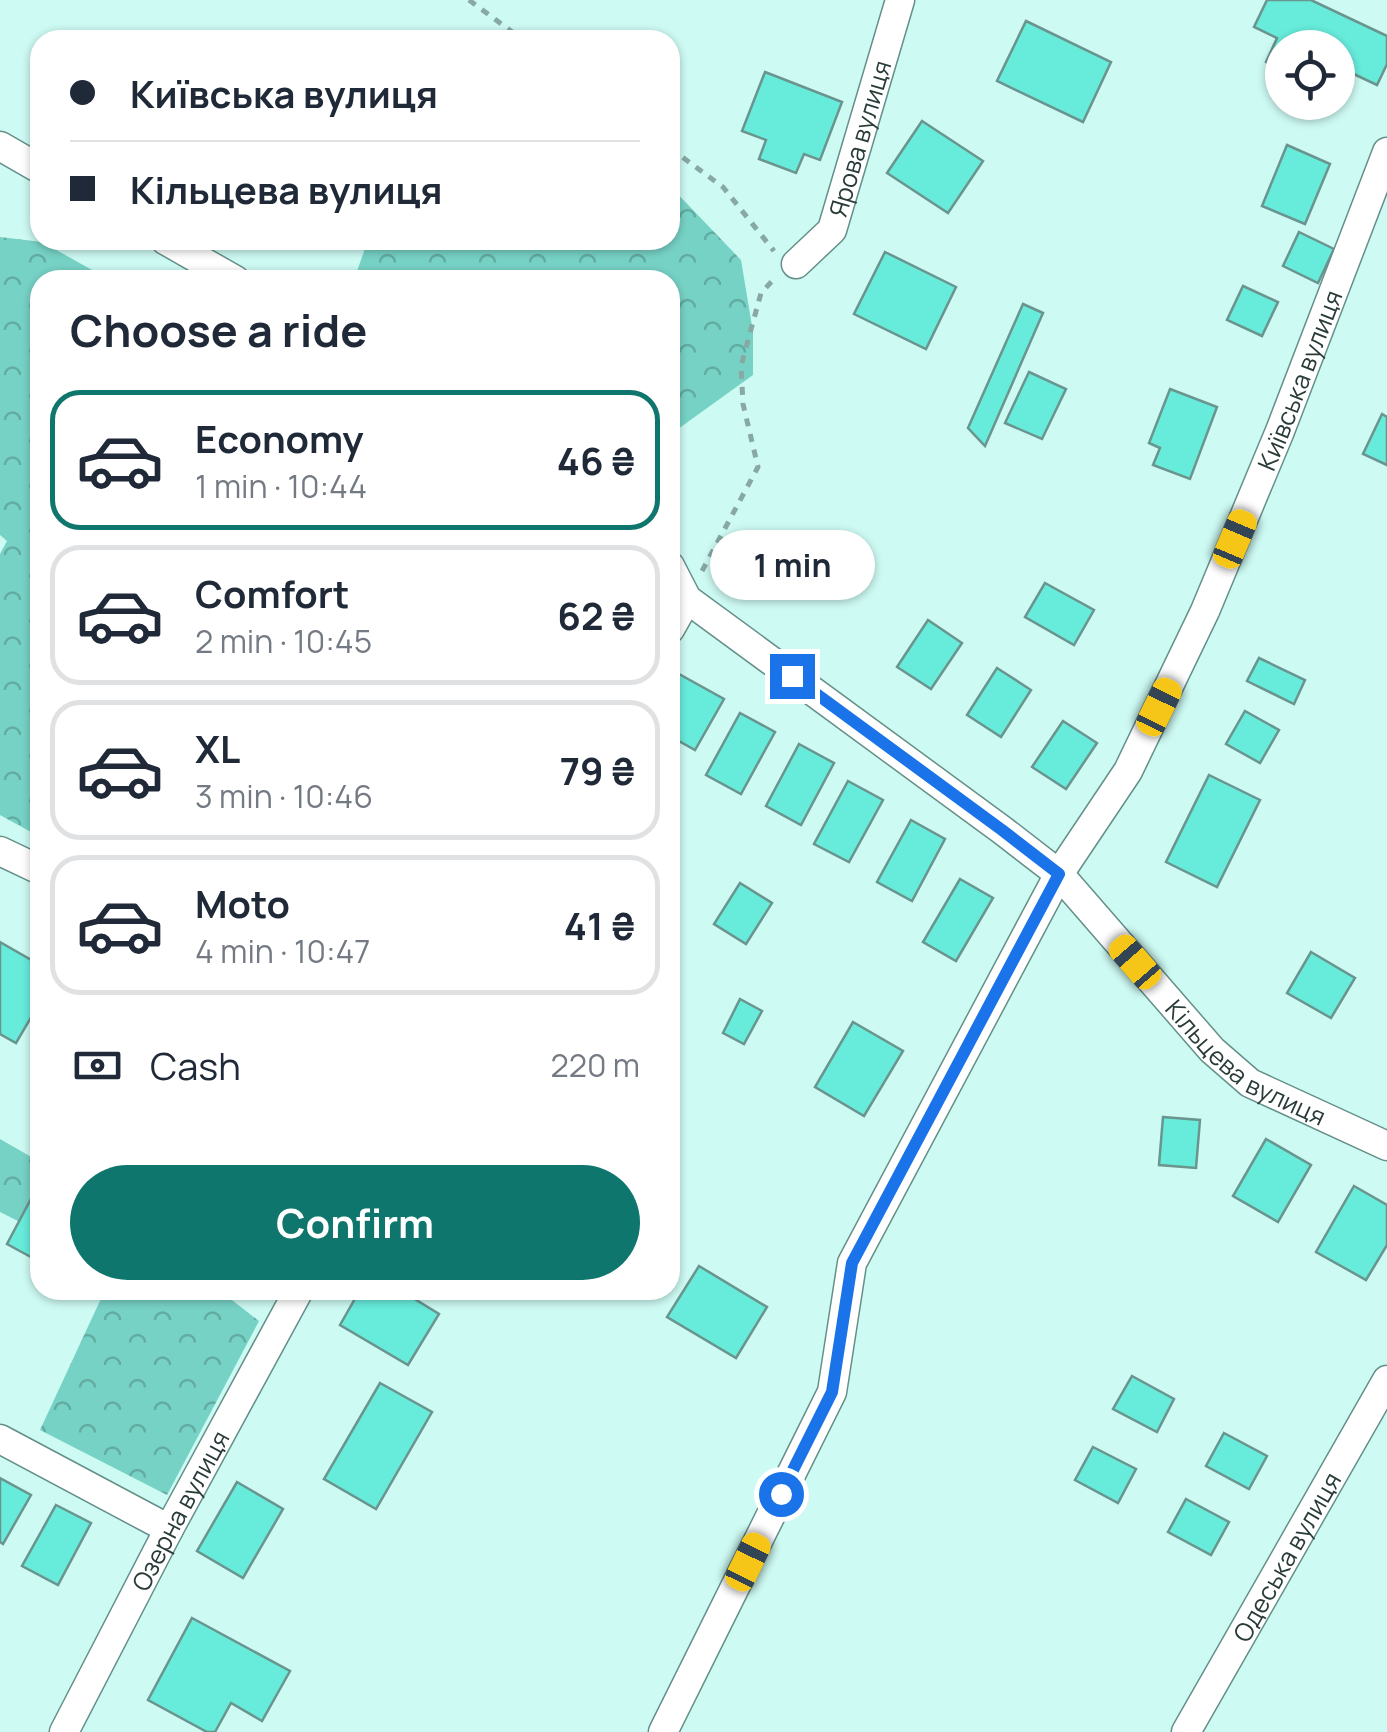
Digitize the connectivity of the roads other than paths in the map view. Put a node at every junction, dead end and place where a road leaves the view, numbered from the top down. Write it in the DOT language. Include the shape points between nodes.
graph roads {
  1 [pos="900,0"];
  2 [pos="0,146"];
  3 [pos="1387,152"];
  4 [pos="30,163"];
  5 [pos="182,250"];
  6 [pos="790,265"];
  7 [pos="218,270"];
  8 [pos="680,585"];
  9 [pos="687,599"];
  10 [pos="680,611"];
  11 [pos="0,851"];
  12 [pos="30,865"];
  13 [pos="1059,874"];
  14 [pos="1387,1146"];
  15 [pos="294,1300"];
  16 [pos="1387,1380"];
  17 [pos="0,1439"];
  18 [pos="169,1529"];
  19 [pos="64,1732"];
  20 [pos="663,1732"];
  21 [pos="1186,1732"];
  1 -- 6 [label="street, Ярова вулиця" via="832,230"];
  2 -- 4 [label="street"];
  3 -- 13 [label="street, Київська вулиця" via="1205,611 1128,771"];
  5 -- 7 [label="street"];
  8 -- 9 [label="street, Кільцева вулиця"];
  9 -- 10 [label="street"];
  9 -- 13 [label="street, Кільцева вулиця"];
  11 -- 12 [label="street"];
  13 -- 14 [label="street, Кільцева вулиця" via="1212,1050 1250,1084"];
  13 -- 20 [label="street, Київська вулиця" via="852,1263 832,1392"];
  15 -- 18 [label="street, Озерна вулиця"];
  16 -- 21 [label="street, Одеська вулиця"];
  17 -- 18 [label="street"];
  18 -- 19 [label="street, Озерна вулиця"];
}
